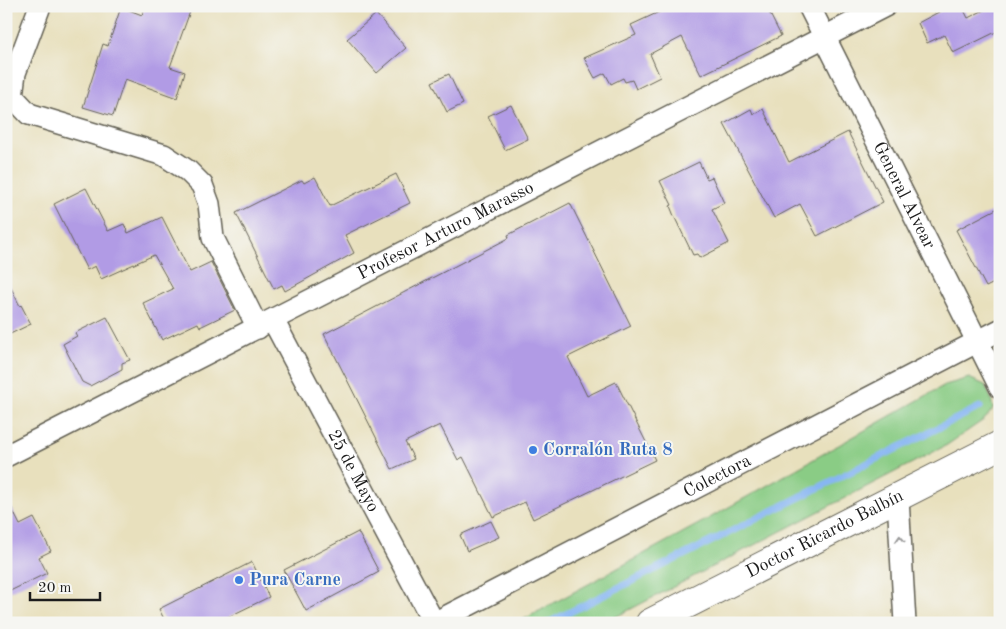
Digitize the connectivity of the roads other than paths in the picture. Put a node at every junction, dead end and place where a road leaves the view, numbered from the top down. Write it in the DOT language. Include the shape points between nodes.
graph roads {
  1 [pos="40,6"];
  2 [pos="809,6"];
  3 [pos="885,6"];
  4 [pos="825,37"];
  5 [pos="266,324"];
  6 [pos="1000,330"];
  7 [pos="977,342"];
  8 [pos="1000,386"];
  9 [pos="1000,445"];
  10 [pos="6,456"];
  11 [pos="898,498"];
  12 [pos="434,623"];
  13 [pos="650,623"];
  14 [pos="904,623"];
  1 -- 5 [label="street, 25 de Mayo" via="15,73 12,96 29,114 164,155 188,171 202,185 209,204 213,238 241,297"];
  2 -- 4 [label="street, General Alvear"];
  3 -- 4 [label="street, Profesor Arturo Marasso"];
  4 -- 5 [label="street, Profesor Arturo Marasso"];
  4 -- 7 [label="street, General Alvear"];
  5 -- 10 [label="street, Profesor Arturo Marasso"];
  5 -- 12 [label="street, 25 de Mayo"];
  6 -- 7 [label="street, Colectora"];
  7 -- 8 [label="street, General Alvear"];
  7 -- 12 [label="street, Colectora"];
  9 -- 11 [label="main road, Doctor Ricardo Balbín"];
  11 -- 13 [label="main road, Doctor Ricardo Balbín"];
  14 -- 11 [label="street, one-way"];
}
